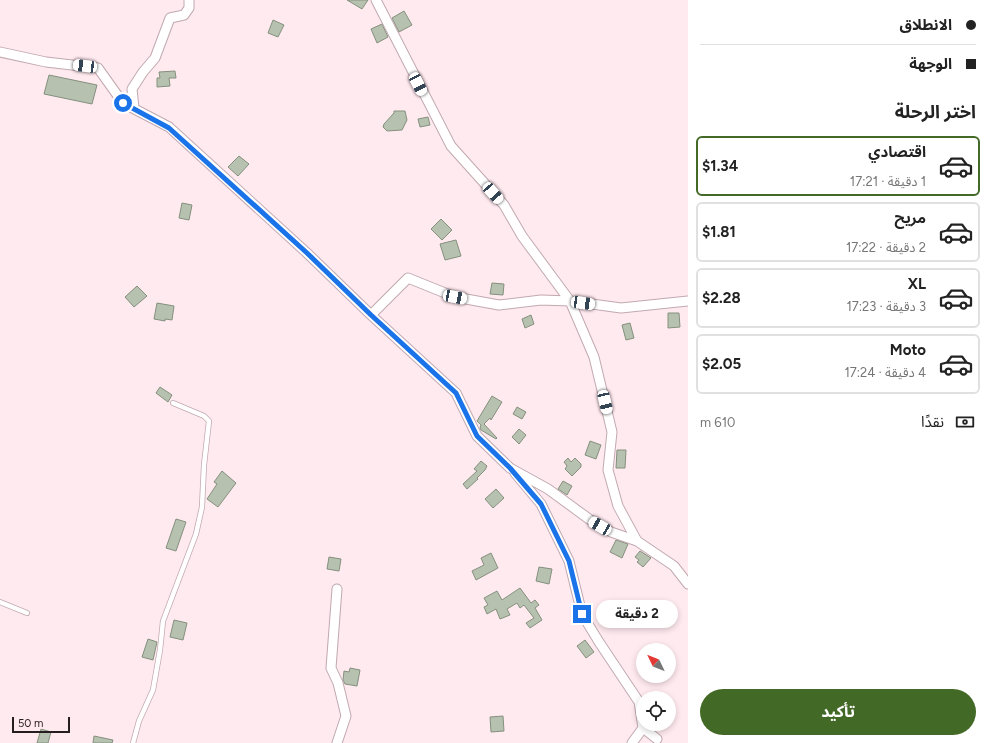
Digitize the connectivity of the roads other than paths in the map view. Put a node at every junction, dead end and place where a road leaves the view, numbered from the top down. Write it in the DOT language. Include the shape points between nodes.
graph roads {
  1 [pos="188,0"];
  2 [pos="376,0"];
  3 [pos="0,52"];
  4 [pos="134,108"];
  5 [pos="570,301"];
  6 [pos="688,301"];
  7 [pos="371,315"];
  8 [pos="173,403"];
  9 [pos="510,468"];
  10 [pos="637,540"];
  11 [pos="688,584"];
  12 [pos="337,589"];
  13 [pos="0,602"];
  14 [pos="27,613"];
  15 [pos="636,698"];
  16 [pos="641,731"];
  17 [pos="647,731"];
  18 [pos="657,739"];
  19 [pos="133,743"];
  20 [pos="337,743"];
  21 [pos="632,743"];
  1 -- 4 [label="street" via="189,8 184,15 170,18 155,58 132,89"];
  2 -- 5 [label="street" via="451,146 504,205 522,236"];
  3 -- 4 [label="street" via="46,62 98,68 123,103"];
  4 -- 7 [label="street" via="169,128 307,253"];
  5 -- 6 [label="street" via="621,308"];
  5 -- 7 [label="street" via="541,300 499,305 455,297 408,278"];
  5 -- 10 [label="street" via="594,358 612,432 608,470 618,506"];
  7 -- 9 [label="street" via="456,393 477,436"];
  8 -- 19 [label="lane" via="204,416 209,421 202,506 196,534 163,621 153,690 139,721"];
  9 -- 10 [label="street" via="548,489 611,532"];
  9 -- 15 [label="street" via="541,504 569,561 582,614"];
  10 -- 11 [label="street" via="674,566"];
  12 -- 20 [label="street" via="331,668 338,683 346,716"];
  13 -- 14 [label="lane"];
  16 -- 21 [label="street"];
  17 -- 18 [label="street"];
}
